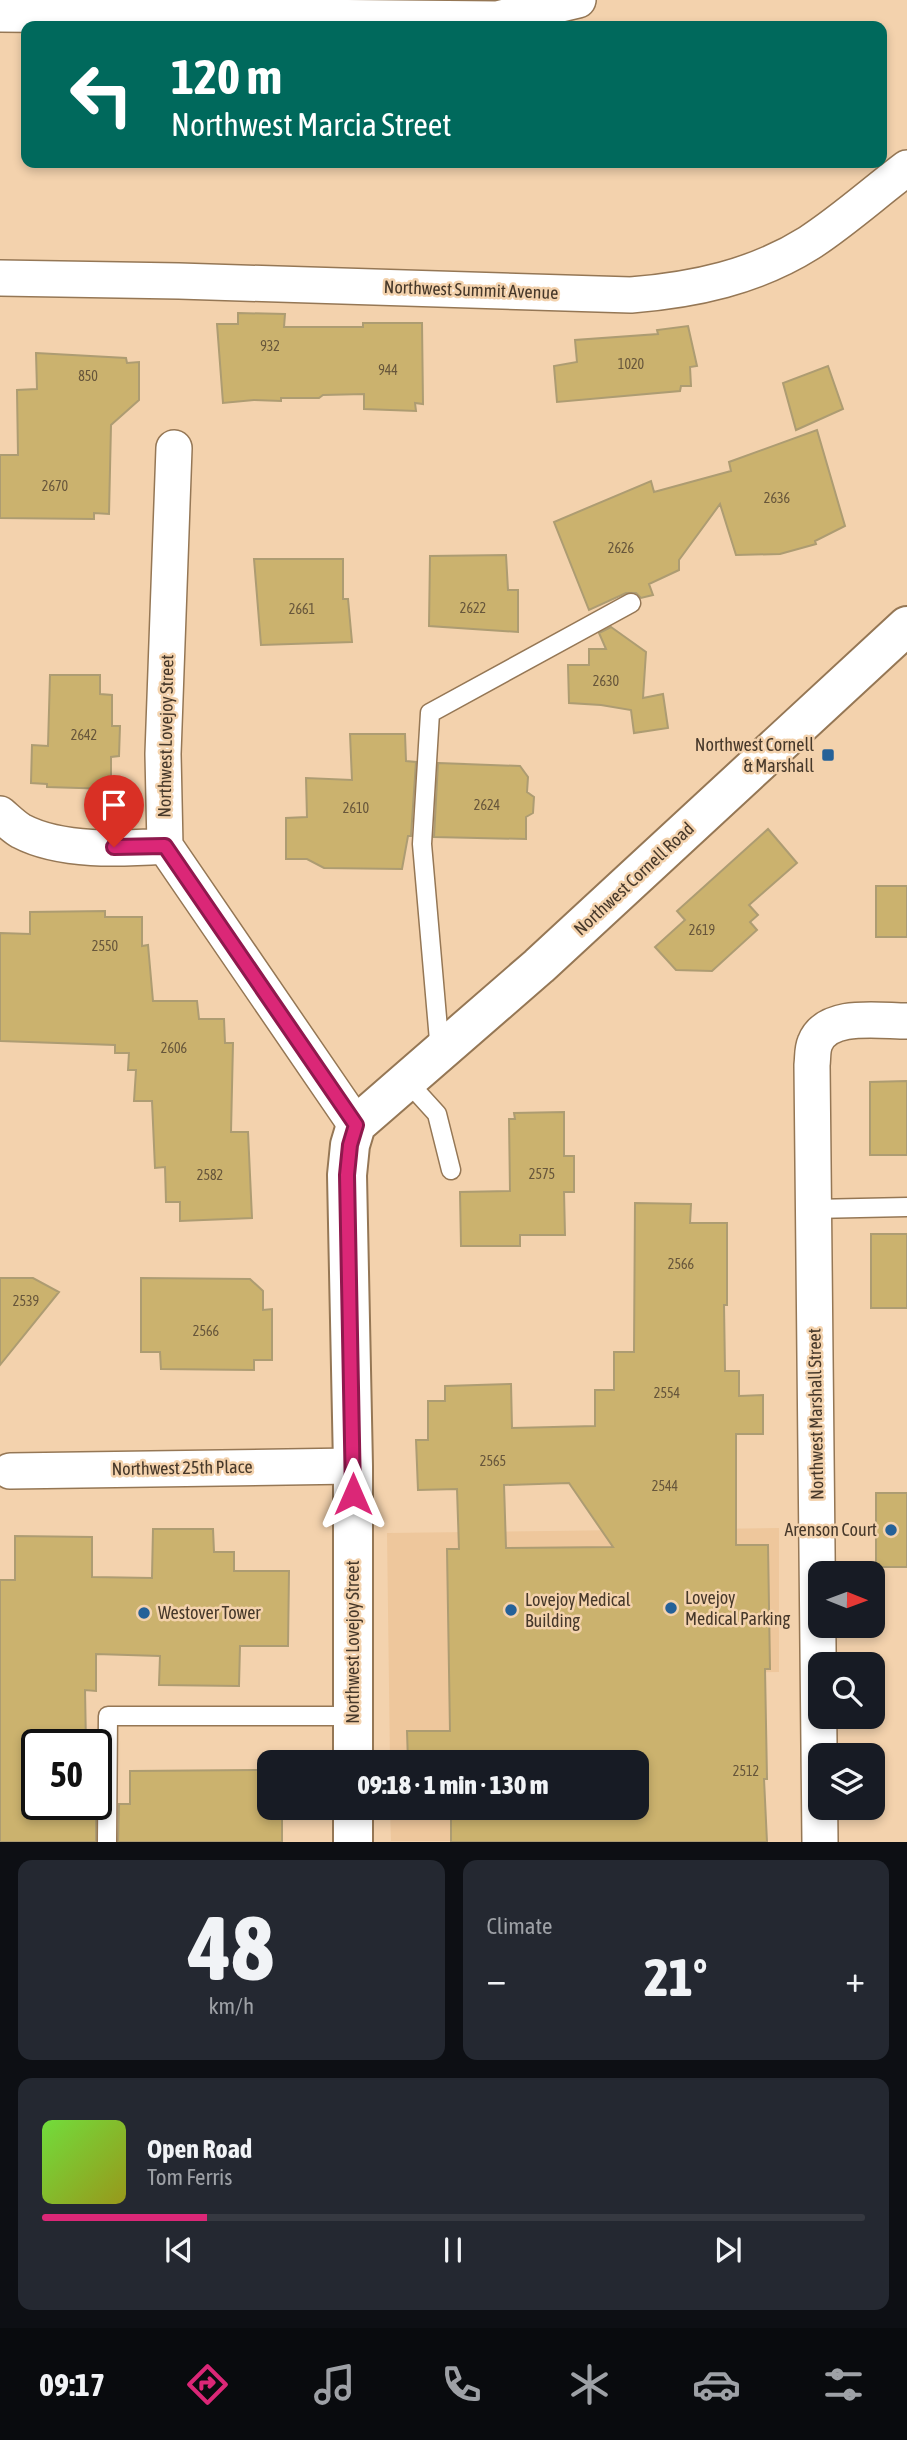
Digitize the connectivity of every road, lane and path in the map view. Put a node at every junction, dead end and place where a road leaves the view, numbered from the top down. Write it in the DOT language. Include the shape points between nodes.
graph roads {
  1 [pos="578,0"];
  2 [pos="0,14"];
  3 [pos="907,167"];
  4 [pos="0,278"];
  5 [pos="174,448"];
  6 [pos="631,603"];
  7 [pos="907,626"];
  8 [pos="0,814"];
  9 [pos="165,846"];
  10 [pos="907,1021"];
  11 [pos="440,1052"];
  12 [pos="407,1081"];
  13 [pos="356,1125"];
  14 [pos="451,1170"];
  15 [pos="907,1207"];
  16 [pos="813,1209"];
  17 [pos="353,1466"];
  18 [pos="10,1471"];
  19 [pos="353,1716"];
  20 [pos="353,1750"];
  21 [pos="353,1820"];
  22 [pos="107,1842"];
  23 [pos="353,1842"];
  24 [pos="820,1842"];
  1 -- 2 [label="street" via="497,19"];
  3 -- 4 [label="street, Northwest Summit Avenue" via="810,242 780,259 751,273 678,291 632,295"];
  5 -- 9 [label="street, Northwest Lovejoy Street" via="163,754"];
  6 -- 11 [label="lane" via="430,713 422,844"];
  7 -- 11 [label="main road, Northwest Cornell Road"];
  8 -- 9 [label="street" via="20,831 49,842"];
  9 -- 13 [label="street"];
  10 -- 16 [label="street, Northwest Marshall Street" via="837,1022 822,1030 814,1045"];
  11 -- 12 [label="main road, Northwest Cornell Road"];
  12 -- 13 [label="main road, Northwest Cornell Road"];
  12 -- 14 [label="lane" via="437,1114"];
  13 -- 17 [label="main road, Northwest Lovejoy Street" via="347,1175"];
  15 -- 16 [label="lane"];
  16 -- 24 [label="street, Northwest Marshall Street"];
  17 -- 18 [label="street, Northwest 25th Place"];
  17 -- 19 [label="main road, Northwest Lovejoy Street"];
  19 -- 20 [label="main road, Northwest Lovejoy Street"];
  19 -- 22 [label="lane" via="108,1716"];
  21 -- 23 [label="main road"];
}
